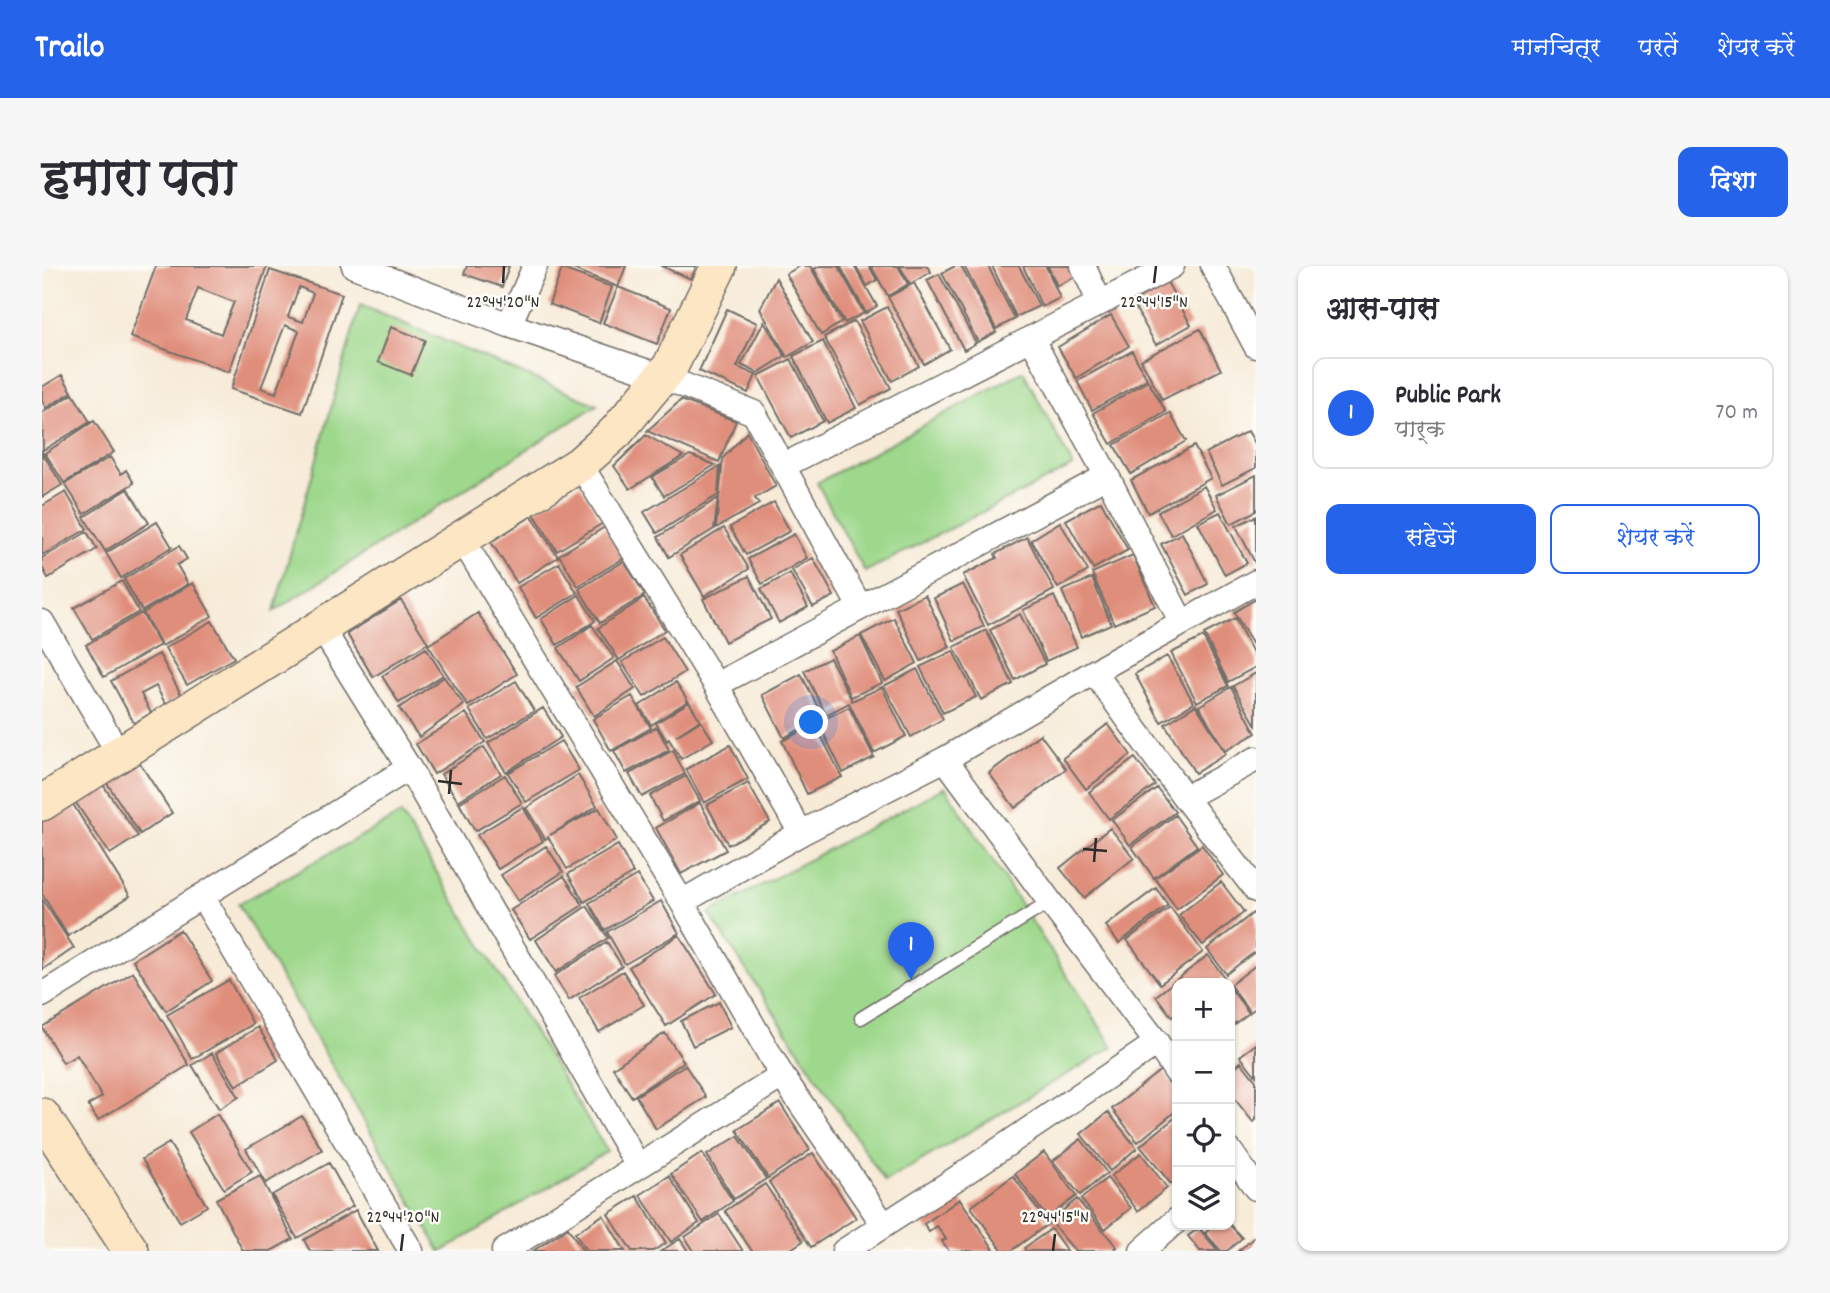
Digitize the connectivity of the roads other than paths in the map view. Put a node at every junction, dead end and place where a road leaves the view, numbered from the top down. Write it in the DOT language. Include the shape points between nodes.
graph roads {
  1 [pos="354,266"];
  2 [pos="535,266"];
  3 [pos="719,266"];
  4 [pos="1083,266"];
  5 [pos="1172,266"];
  6 [pos="1213,266"];
  7 [pos="1100,303"];
  8 [pos="509,325"];
  9 [pos="1031,338"];
  10 [pos="1256,346"];
  11 [pos="663,377"];
  12 [pos="580,464"];
  13 [pos="783,466"];
  14 [pos="1107,476"];
  15 [pos="462,539"];
  16 [pos="1256,582"];
  17 [pos="860,607"];
  18 [pos="42,622"];
  19 [pos="1182,623"];
  20 [pos="321,627"];
  21 [pos="1094,672"];
  22 [pos="716,685"];
  23 [pos="119,754"];
  24 [pos="945,758"];
  25 [pos="1256,759"];
  26 [pos="409,768"];
  27 [pos="1185,798"];
  28 [pos="42,803"];
  29 [pos="801,833"];
  30 [pos="1256,890"];
  31 [pos="202,896"];
  32 [pos="682,902"];
  33 [pos="1050,902"];
  34 [pos="42,995"];
  35 [pos="861,1018"];
  36 [pos="1157,1043"];
  37 [pos="1172,1066"];
  38 [pos="782,1076"];
  39 [pos="42,1116"];
  40 [pos="1239,1160"];
  41 [pos="638,1166"];
  42 [pos="1256,1188"];
  43 [pos="1172,1224"];
  44 [pos="884,1225"];
  45 [pos="122,1248"];
  46 [pos="411,1251"];
  47 [pos="504,1251"];
  48 [pos="844,1251"];
  49 [pos="1142,1251"];
  1 -- 8 [label="street"];
  2 -- 8 [label="street"];
  3 -- 11 [label="street"];
  4 -- 7 [label="street"];
  5 -- 7 [label="street"];
  6 -- 10 [label="street"];
  7 -- 9 [label="street"];
  8 -- 11 [label="street"];
  9 -- 13 [label="street"];
  9 -- 14 [label="street"];
  11 -- 12 [label="street" via="617,432"];
  11 -- 13 [label="street" via="754,413"];
  12 -- 15 [label="street"];
  12 -- 22 [label="street"];
  13 -- 17 [label="street"];
  14 -- 17 [label="street"];
  14 -- 19 [label="street"];
  15 -- 20 [label="street"];
  15 -- 32 [label="street"];
  16 -- 19 [label="street"];
  17 -- 22 [label="street"];
  18 -- 23 [label="street"];
  19 -- 21 [label="street"];
  20 -- 23 [label="street"];
  20 -- 26 [label="street"];
  21 -- 24 [label="street"];
  21 -- 27 [label="street"];
  22 -- 29 [label="street"];
  23 -- 28 [label="street"];
  24 -- 29 [label="street"];
  24 -- 33 [label="street"];
  25 -- 27 [label="street"];
  26 -- 31 [label="street"];
  26 -- 41 [label="street"];
  27 -- 30 [label="street"];
  29 -- 32 [label="street"];
  31 -- 34 [label="street"];
  31 -- 46 [label="street"];
  32 -- 38 [label="street"];
  33 -- 35 [label="lane"];
  33 -- 36 [label="street"];
  36 -- 37 [label="street"];
  36 -- 44 [label="street"];
  38 -- 41 [label="street"];
  38 -- 44 [label="street"];
  39 -- 45 [label="street"];
  40 -- 42 [label="street"];
  41 -- 47 [label="street"];
  43 -- 49 [label="street"];
  44 -- 48 [label="street"];
}
